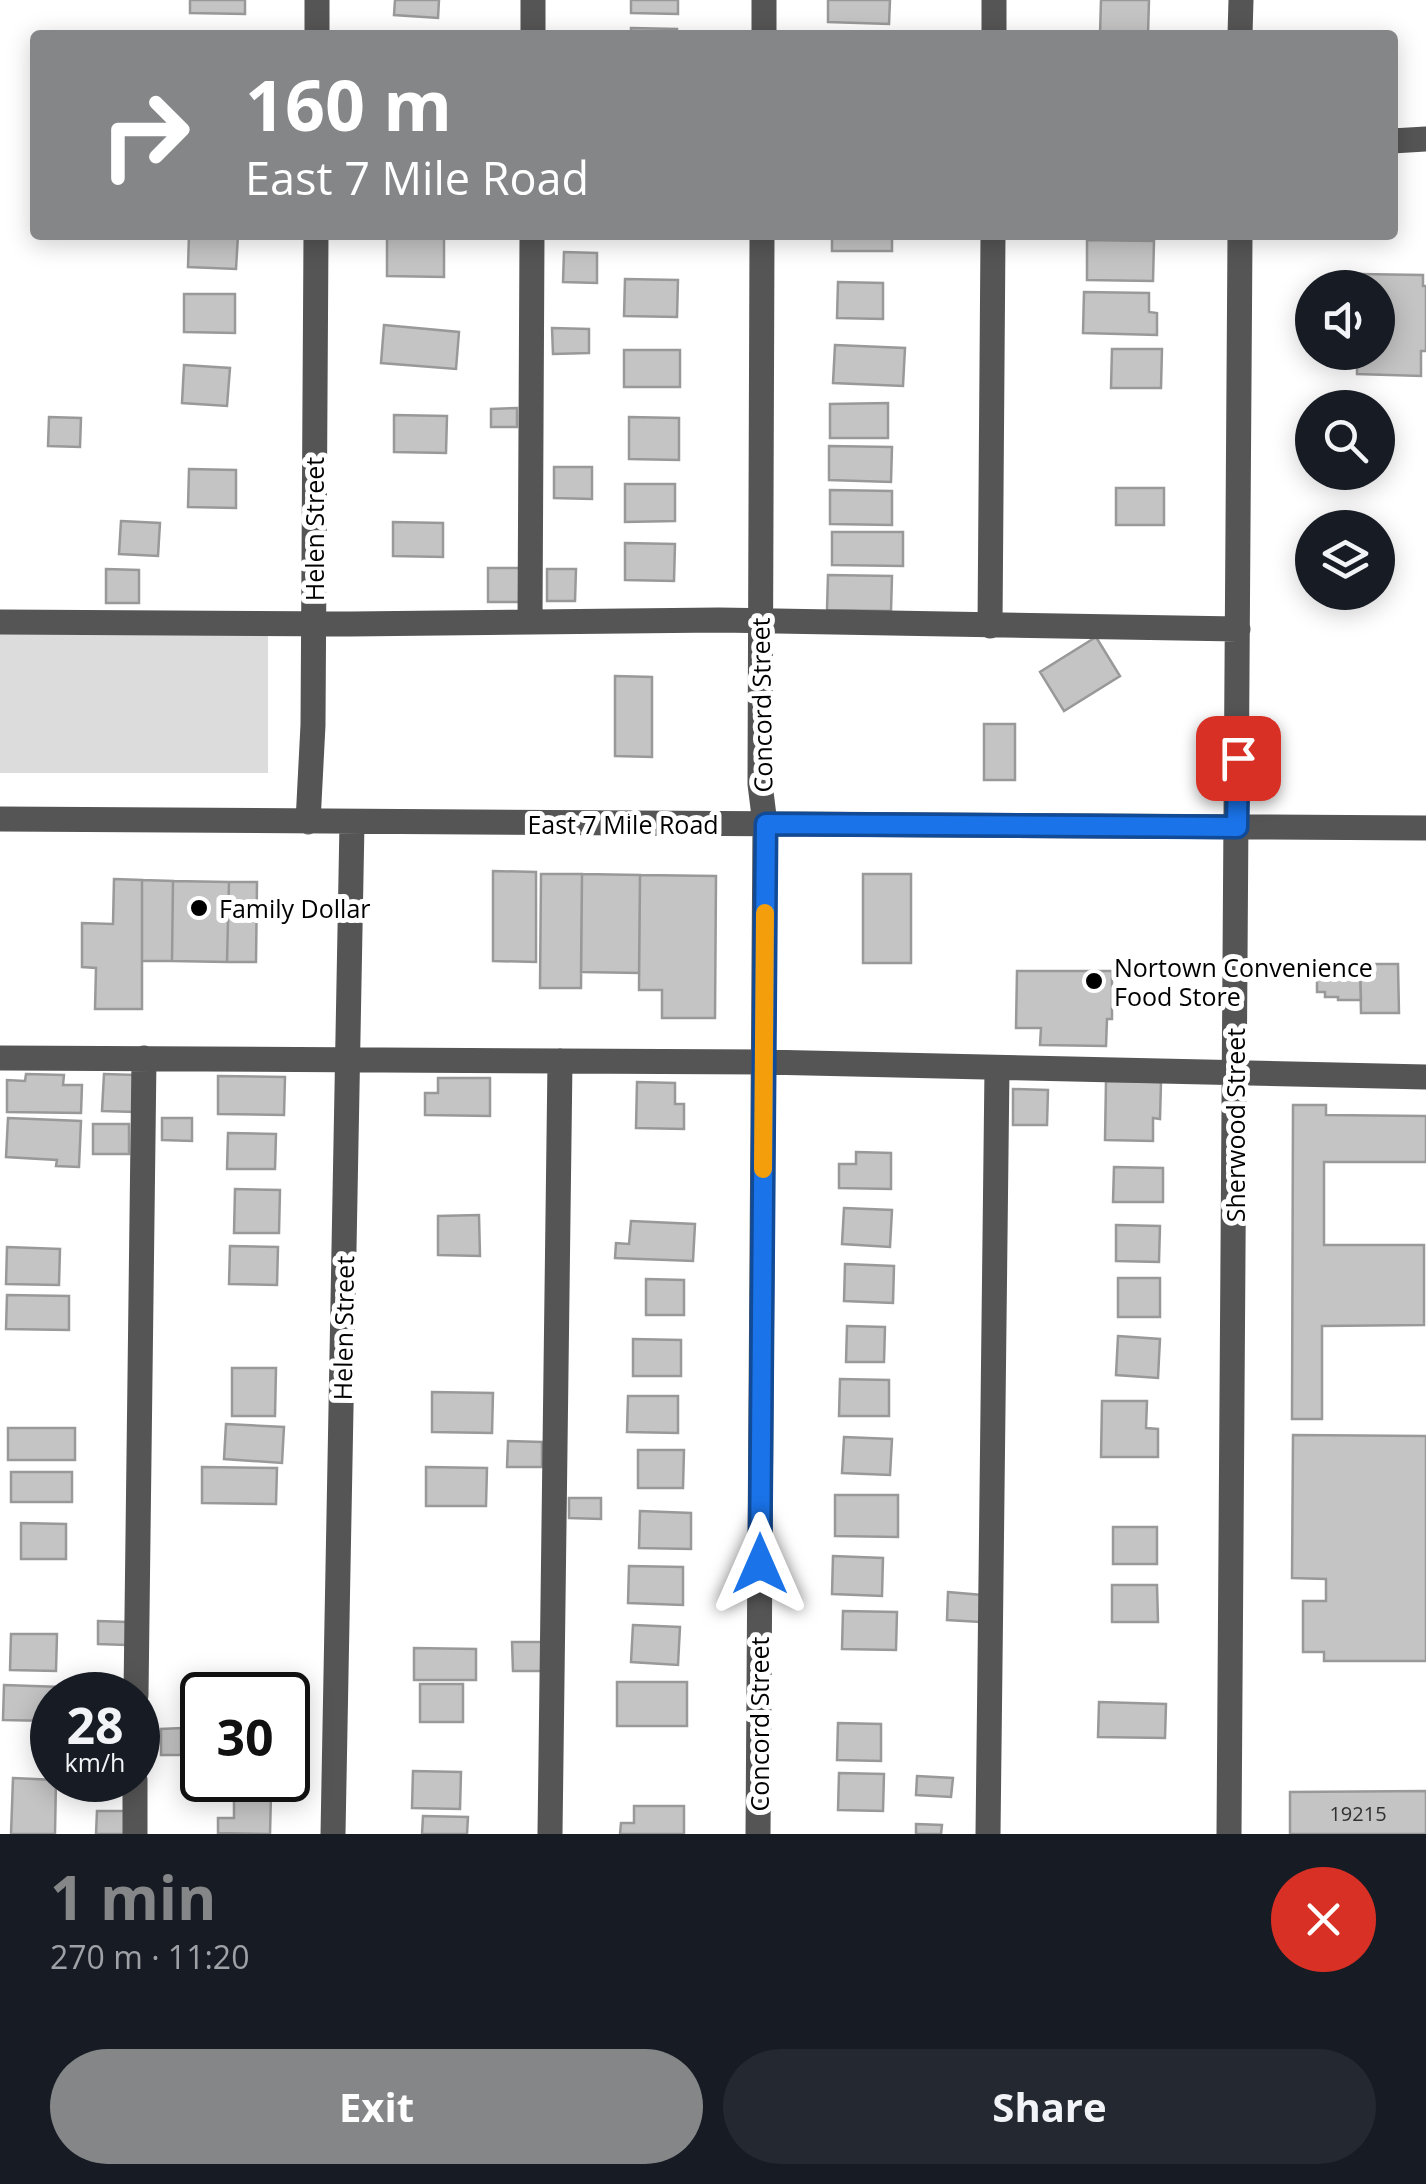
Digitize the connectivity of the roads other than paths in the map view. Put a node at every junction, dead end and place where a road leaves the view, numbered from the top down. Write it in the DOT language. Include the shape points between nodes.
graph roads {
  1 [pos="318,0"];
  2 [pos="533,0"];
  3 [pos="764,0"];
  4 [pos="994,0"];
  5 [pos="1240,0"];
  6 [pos="317,30"];
  7 [pos="533,30"];
  8 [pos="764,30"];
  9 [pos="994,30"];
  10 [pos="1240,30"];
  11 [pos="1426,139"];
  12 [pos="1398,140"];
  13 [pos="316,240"];
  14 [pos="532,240"];
  15 [pos="762,240"];
  16 [pos="993,240"];
  17 [pos="1240,240"];
  18 [pos="0,622"];
  19 [pos="530,622"];
  20 [pos="314,623"];
  21 [pos="760,624"];
  22 [pos="990,626"];
  23 [pos="1238,629"];
  24 [pos="0,819"];
  25 [pos="308,822"];
  26 [pos="352,823"];
  27 [pos="766,824"];
  28 [pos="1237,827"];
  29 [pos="1426,828"];
  30 [pos="0,1058"];
  31 [pos="144,1058"];
  32 [pos="348,1059"];
  33 [pos="560,1061"];
  34 [pos="764,1062"];
  35 [pos="997,1068"];
  36 [pos="1235,1074"];
  37 [pos="1426,1077"];
  38 [pos="136,1672"];
  39 [pos="136,1802"];
  40 [pos="135,1834"];
  41 [pos="334,1834"];
  42 [pos="550,1834"];
  43 [pos="758,1834"];
  44 [pos="988,1834"];
  45 [pos="1228,1834"];
  1 -- 6 [label="street"];
  2 -- 7 [label="street"];
  3 -- 8 [label="street"];
  4 -- 9 [label="street"];
  5 -- 10 [label="street"];
  11 -- 12 [label="street"];
  13 -- 20 [label="street, Helen Street"];
  14 -- 19 [label="street"];
  15 -- 21 [label="street, Concord Street"];
  16 -- 22 [label="street"];
  17 -- 23 [label="street, Sherwood Street"];
  18 -- 20 [label="street"];
  19 -- 20 [label="street"];
  19 -- 21 [label="street"];
  20 -- 25 [label="street, Helen Street"];
  21 -- 22 [label="street"];
  21 -- 27 [label="street, Concord Street"];
  22 -- 23 [label="street"];
  23 -- 28 [label="street, Sherwood Street"];
  24 -- 25 [label="street, East 7 Mile Road"];
  25 -- 26 [label="street, East 7 Mile Road"];
  26 -- 27 [label="street, East 7 Mile Road"];
  26 -- 32 [label="street, Helen Street"];
  27 -- 28 [label="street, East 7 Mile Road"];
  27 -- 34 [label="street, Concord Street"];
  28 -- 29 [label="street, East 7 Mile Road"];
  28 -- 36 [label="street, Sherwood Street"];
  30 -- 31 [label="street"];
  31 -- 32 [label="street"];
  31 -- 38 [label="street"];
  32 -- 33 [label="street"];
  32 -- 41 [label="street, Helen Street"];
  33 -- 34 [label="street"];
  33 -- 42 [label="street"];
  34 -- 35 [label="street"];
  34 -- 43 [label="street, Concord Street"];
  35 -- 36 [label="street"];
  35 -- 44 [label="street"];
  36 -- 37 [label="street"];
  36 -- 45 [label="street, Sherwood Street"];
  39 -- 40 [label="street"];
}
